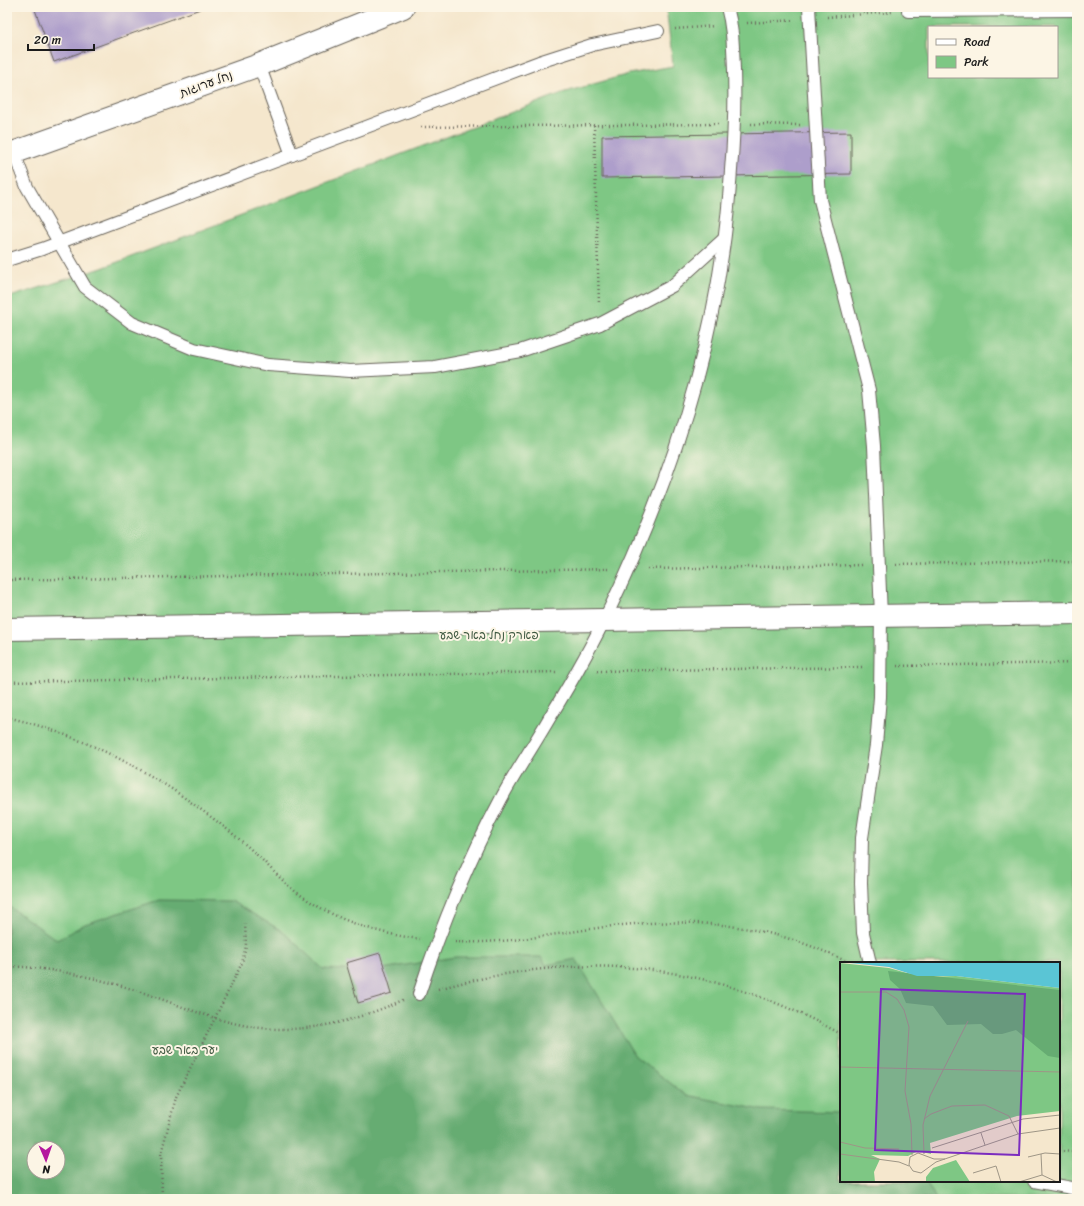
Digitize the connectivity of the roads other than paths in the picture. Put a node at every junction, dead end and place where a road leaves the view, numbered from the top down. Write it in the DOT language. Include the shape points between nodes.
graph roads {
  1 [pos="403,7"];
  2 [pos="727,7"];
  3 [pos="1012,9"];
  4 [pos="1077,10"];
  5 [pos="908,11"];
  6 [pos="810,13"];
  7 [pos="658,30"];
  8 [pos="259,65"];
  9 [pos="10,154"];
  10 [pos="292,155"];
  11 [pos="724,238"];
  12 [pos="59,243"];
  13 [pos="7,260"];
  14 [pos="1077,613"];
  15 [pos="881,616"];
  16 [pos="603,620"];
  17 [pos="7,629"];
  18 [pos="870,962"];
  19 [pos="419,994"];
  20 [pos="1037,1182"];
  21 [pos="1077,1189"];
  1 -- 8 [label="street, נחל ערוגות"];
  2 -- 11 [label="lane" via="732,25 734,124"];
  3 -- 4 [label="lane"];
  3 -- 5 [label="lane"];
  6 -- 15 [label="lane" via="820,200 869,390 874,446"];
  7 -- 10 [label="lane" via="566,53"];
  8 -- 9 [label="street, נחל ערוגות"];
  8 -- 10 [label="lane"];
  9 -- 12 [label="lane"];
  10 -- 12 [label="lane"];
  11 -- 12 [label="lane" via="672,286 600,324 520,351 435,366 350,371 268,365 194,349 132,323 85,287"];
  11 -- 16 [label="lane" via="704,352 686,421 663,486"];
  12 -- 13 [label="lane"];
  14 -- 15 [label="street"];
  15 -- 16 [label="street"];
  15 -- 18 [label="lane" via="880,697 876,745 862,838 860,883 863,933"];
  16 -- 17 [label="street"];
  16 -- 19 [label="lane" via="577,672 517,771 488,825 437,941"];
  20 -- 21 [label="lane"];
}
